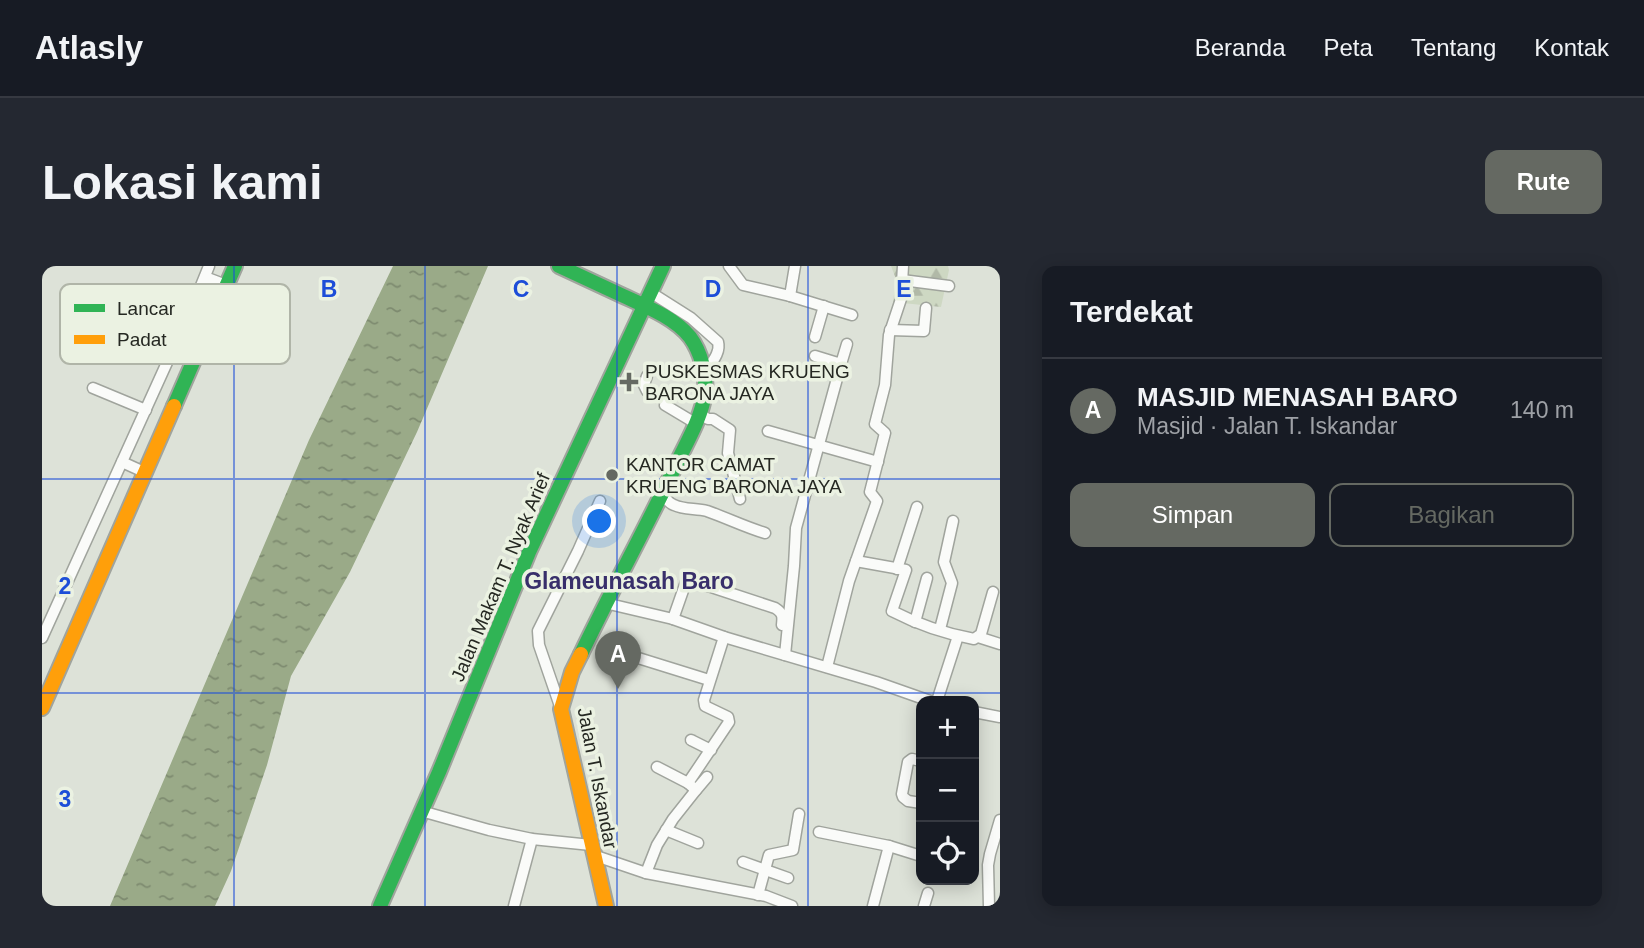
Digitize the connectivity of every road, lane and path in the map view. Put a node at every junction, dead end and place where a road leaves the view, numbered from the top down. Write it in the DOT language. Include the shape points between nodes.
graph roads {
  1 [pos="209,266"];
  2 [pos="235,266"];
  3 [pos="559,266"];
  4 [pos="663,266"];
  5 [pos="729,266"];
  6 [pos="794,266"];
  7 [pos="903,266"];
  8 [pos="205,277"];
  9 [pos="902,280"];
  10 [pos="202,284"];
  11 [pos="223,284"];
  12 [pos="226,284"];
  13 [pos="949,286"];
  14 [pos="790,296"];
  15 [pos="647,299"];
  16 [pos="824,306"];
  17 [pos="926,307"];
  18 [pos="852,315"];
  19 [pos="890,330"];
  20 [pos="815,337"];
  21 [pos="847,344"];
  22 [pos="815,356"];
  23 [pos="166,364"];
  24 [pos="190,364"];
  25 [pos="841,364"];
  26 [pos="705,373"];
  27 [pos="647,376"];
  28 [pos="93,388"];
  29 [pos="146,410"];
  30 [pos="698,419"];
  31 [pos="768,432"];
  32 [pos="818,446"];
  33 [pos="123,462"];
  34 [pos="878,462"];
  35 [pos="141,471"];
  36 [pos="662,494"];
  37 [pos="740,499"];
  38 [pos="600,501"];
  39 [pos="916,507"];
  40 [pos="953,521"];
  41 [pos="765,533"];
  42 [pos="856,561"];
  43 [pos="897,569"];
  44 [pos="927,578"];
  45 [pos="993,592"];
  46 [pos="605,603"];
  47 [pos="673,619"];
  48 [pos="915,622"];
  49 [pos="940,629"];
  50 [pos="958,636"];
  51 [pos="724,637"];
  52 [pos="978,637"];
  53 [pos="42,638"];
  54 [pos="1000,644"];
  55 [pos="782,655"];
  56 [pos="635,657"];
  57 [pos="827,667"];
  58 [pos="709,680"];
  59 [pos="916,696"];
  60 [pos="939,696"];
  61 [pos="42,709"];
  62 [pos="561,709"];
  63 [pos="979,715"];
  64 [pos="1000,717"];
  65 [pos="691,740"];
  66 [pos="711,750"];
  67 [pos="916,760"];
  68 [pos="657,767"];
  69 [pos="707,777"];
  70 [pos="692,787"];
  71 [pos="916,802"];
  72 [pos="421,811"];
  73 [pos="799,814"];
  74 [pos="1000,820"];
  75 [pos="666,830"];
  76 [pos="819,832"];
  77 [pos="532,839"];
  78 [pos="698,843"];
  79 [pos="889,846"];
  80 [pos="592,850"];
  81 [pos="916,854"];
  82 [pos="743,862"];
  83 [pos="764,869"];
  84 [pos="646,873"];
  85 [pos="788,877"];
  86 [pos="928,893"];
  87 [pos="758,895"];
  88 [pos="603,905"];
  89 [pos="380,906"];
  90 [pos="514,906"];
  91 [pos="792,906"];
  92 [pos="873,906"];
  93 [pos="924,906"];
  94 [pos="989,906"];
  1 -- 8 [label="street"];
  2 -- 12 [label="street"];
  3 -- 15 [label="street, Jalan T. Iskandar"];
  4 -- 15 [label="street, Jalan Makam T. Nyak Arief"];
  5 -- 14 [label="street" via="743,285"];
  6 -- 14 [label="street"];
  7 -- 9 [label="street"];
  8 -- 10 [label="street"];
  8 -- 11 [label="street"];
  9 -- 13 [label="street"];
  9 -- 19 [label="street"];
  14 -- 16 [label="street"];
  15 -- 26 [label="street, Jalan T. Iskandar" via="689,336"];
  15 -- 26 [label="street" via="691,318 718,342 717,354"];
  15 -- 72 [label="street, Jalan Makam T. Nyak Arief" via="529,552"];
  16 -- 18 [label="street"];
  16 -- 20 [label="street"];
  17 -- 19 [label="street" via="924,331"];
  19 -- 34 [label="street" via="885,385 874,424 885,433"];
  21 -- 25 [label="street"];
  22 -- 25 [label="street"];
  23 -- 29 [label="street"];
  24 -- 35 [label="street"];
  25 -- 32 [label="street"];
  26 -- 30 [label="street, Jalan T. Iskandar"];
  27 -- 30 [label="street" via="647,391 666,400 665,405"];
  28 -- 29 [label="street"];
  29 -- 33 [label="street"];
  30 -- 36 [label="street, Jalan T. Iskandar"];
  30 -- 37 [label="street" via="713,419 730,430 728,453"];
  31 -- 32 [label="street"];
  32 -- 34 [label="street"];
  32 -- 55 [label="street" via="796,528"];
  33 -- 35 [label="street"];
  33 -- 53 [label="street"];
  34 -- 42 [label="street" via="870,492 877,500"];
  35 -- 61 [label="street"];
  36 -- 41 [label="street" via="677,506 696,508"];
  36 -- 46 [label="street, Jalan T. Iskandar"];
  38 -- 62 [label="street" via="538,631"];
  39 -- 43 [label="street"];
  40 -- 49 [label="street" via="944,562 952,583"];
  42 -- 43 [label="street"];
  42 -- 57 [label="street"];
  43 -- 48 [label="street" via="906,570 892,611"];
  44 -- 48 [label="street"];
  45 -- 52 [label="street"];
  46 -- 47 [label="street"];
  46 -- 62 [label="street, Jalan T. Iskandar" via="572,673"];
  47 -- 51 [label="street"];
  47 -- 55 [label="street" via="687,579 775,608 783,617"];
  48 -- 49 [label="street"];
  49 -- 50 [label="street"];
  50 -- 52 [label="street"];
  50 -- 60 [label="street"];
  51 -- 55 [label="street"];
  51 -- 58 [label="street"];
  52 -- 54 [label="street"];
  55 -- 57 [label="street"];
  56 -- 58 [label="street"];
  57 -- 59 [label="street"];
  58 -- 66 [label="street" via="704,704 730,719"];
  62 -- 80 [label="street, Jalan T. Iskandar"];
  63 -- 64 [label="street"];
  65 -- 66 [label="street"];
  66 -- 70 [label="street"];
  67 -- 71 [label="street" via="908,762 902,794"];
  68 -- 70 [label="street"];
  69 -- 70 [label="street"];
  70 -- 75 [label="street"];
  72 -- 77 [label="street"];
  72 -- 89 [label="street, Jalan Makam T. Nyak Arief"];
  73 -- 83 [label="street" via="793,850 769,855"];
  74 -- 94 [label="street" via="988,866"];
  75 -- 78 [label="street"];
  75 -- 84 [label="street"];
  76 -- 79 [label="street"];
  77 -- 80 [label="street"];
  77 -- 90 [label="street"];
  79 -- 81 [label="street"];
  79 -- 92 [label="street"];
  80 -- 84 [label="street"];
  80 -- 88 [label="street, Jalan T. Iskandar"];
  82 -- 83 [label="street"];
  83 -- 85 [label="street"];
  83 -- 87 [label="street"];
  84 -- 87 [label="street"];
  86 -- 93 [label="street"];
  87 -- 91 [label="street"];
}
